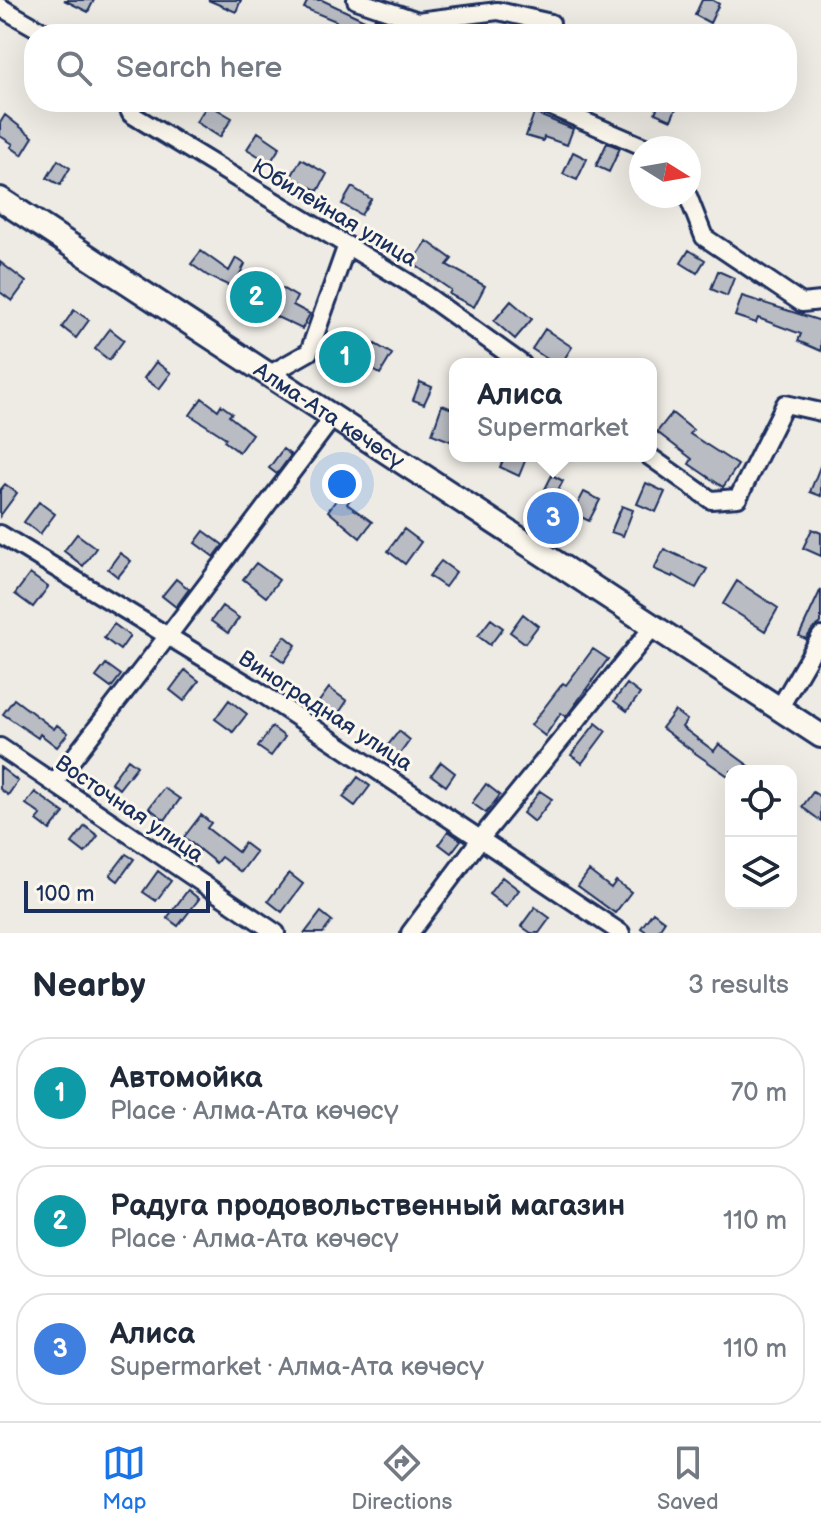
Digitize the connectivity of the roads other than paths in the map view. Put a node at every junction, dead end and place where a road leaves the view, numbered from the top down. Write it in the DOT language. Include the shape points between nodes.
graph roads {
  1 [pos="356,0"];
  2 [pos="0,7"];
  3 [pos="467,8"];
  4 [pos="30,24"];
  5 [pos="551,24"];
  6 [pos="130,112"];
  7 [pos="563,112"];
  8 [pos="629,140"];
  9 [pos="0,199"];
  10 [pos="693,208"];
  11 [pos="347,245"];
  12 [pos="821,301"];
  13 [pos="514,358"];
  14 [pos="270,374"];
  15 [pos="821,412"];
  16 [pos="334,416"];
  17 [pos="657,462"];
  18 [pos="0,534"];
  19 [pos="653,627"];
  20 [pos="168,636"];
  21 [pos="821,636"];
  22 [pos="779,709"];
  23 [pos="821,736"];
  24 [pos="0,747"];
  25 [pos="54,783"];
  26 [pos="481,838"];
  27 [pos="276,933"];
  28 [pos="410,933"];
  29 [pos="621,933"];
  1 -- 3 [label="street" via="418,21"];
  2 -- 4 [label="street"];
  3 -- 5 [label="street"];
  6 -- 11 [label="street, Юбилейная улица"];
  7 -- 8 [label="street"];
  9 -- 14 [label="highway, Алма-Ата көчөсү"];
  10 -- 12 [label="street" via="704,237 802,303"];
  11 -- 13 [label="street, Юбилейная улица"];
  11 -- 14 [label="street" via="309,352"];
  14 -- 16 [label="highway, Алма-Ата көчөсү"];
  15 -- 17 [label="street" via="785,404 738,498 711,500"];
  16 -- 19 [label="highway, Алма-Ата көчөсү"];
  16 -- 20 [label="street"];
  18 -- 20 [label="street, Виноградная улица"];
  19 -- 22 [label="highway, Алма-Ата көчөсү"];
  19 -- 26 [label="street"];
  20 -- 25 [label="street"];
  20 -- 26 [label="street, Виноградная улица"];
  21 -- 22 [label="street"];
  22 -- 23 [label="highway, Алма-Ата көчөсү"];
  24 -- 25 [label="street, Восточная улица"];
  25 -- 27 [label="street, Восточная улица"];
  26 -- 28 [label="street"];
  26 -- 29 [label="street, Виноградная улица"];
}
